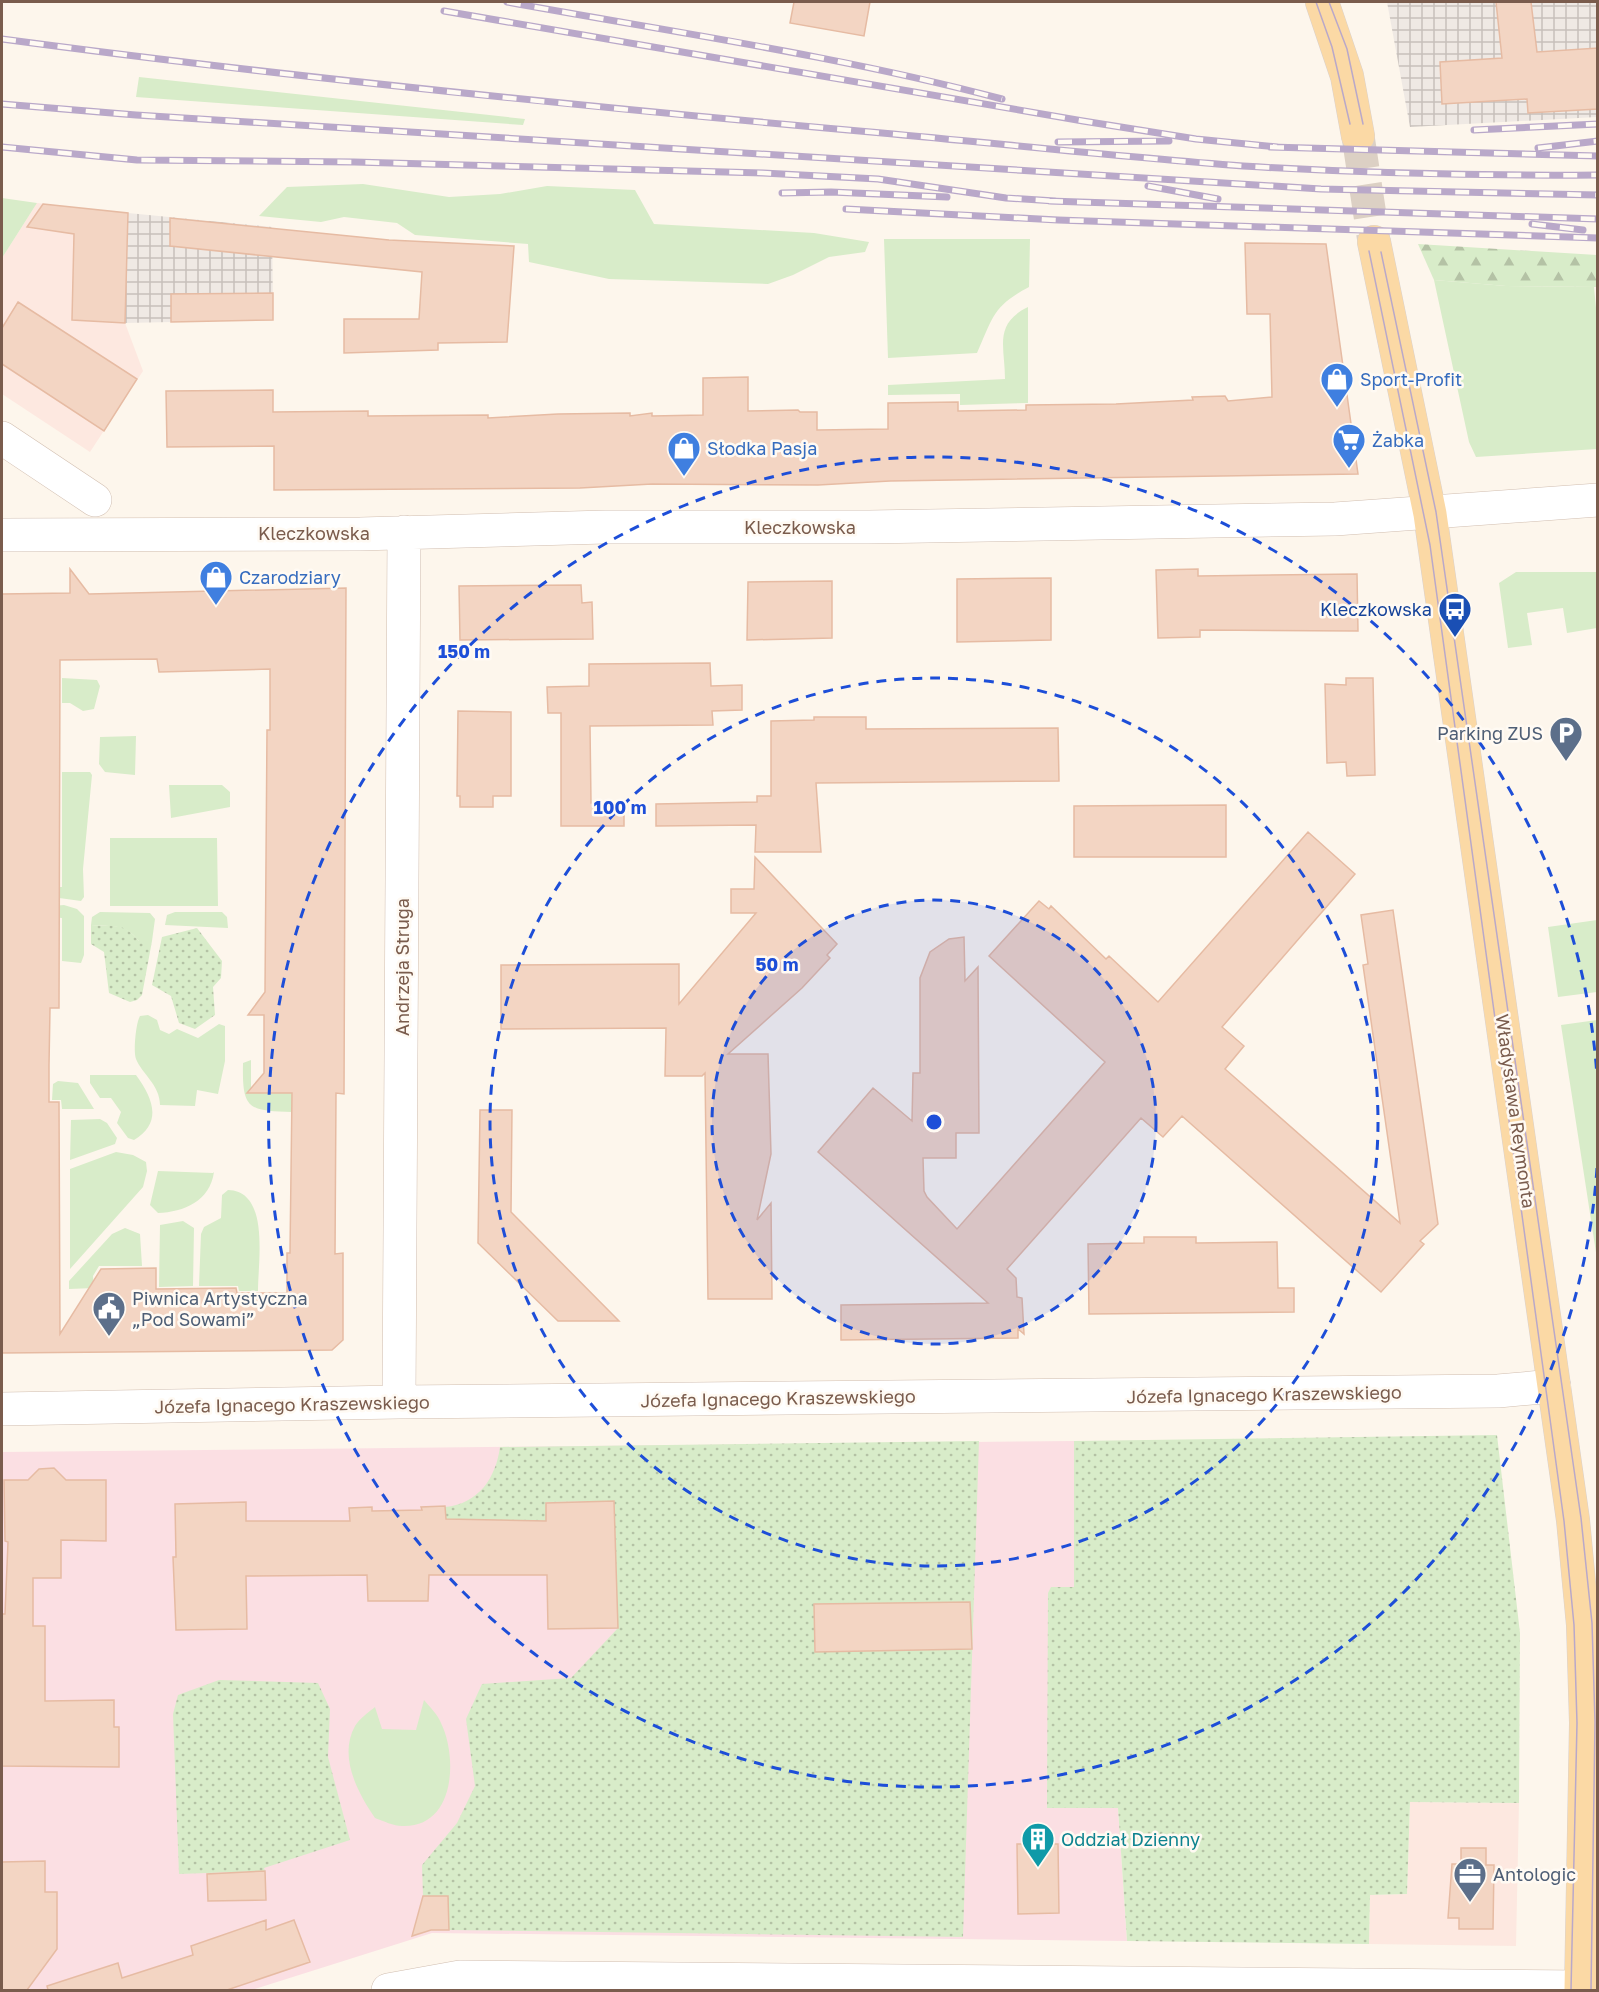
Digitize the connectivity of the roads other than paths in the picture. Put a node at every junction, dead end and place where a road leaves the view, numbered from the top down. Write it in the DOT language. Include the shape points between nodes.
graph roads {
  1 [pos="1322,2"];
  2 [pos="1358,136"];
  3 [pos="1374,242"];
  4 [pos="2,438"];
  5 [pos="95,500"];
  6 [pos="1598,500"];
  7 [pos="1430,514"];
  8 [pos="404,532"];
  9 [pos="2,535"];
  10 [pos="1554,1386"];
  11 [pos="399,1402"];
  12 [pos="2,1409"];
  13 [pos="1581,1989"];
  14 [pos="388,1990"];
  1 -- 2 [label="main road" via="1347,76"];
  3 -- 7 [label="main road, Władysława Reymonta"];
  4 -- 5 [label="street"];
  6 -- 7 [label="street, Kleczkowska"];
  7 -- 8 [label="street, Kleczkowska" via="1335,519"];
  7 -- 10 [label="main road, Władysława Reymonta"];
  8 -- 9 [label="street, Kleczkowska"];
  8 -- 11 [label="street, Andrzeja Struga"];
  10 -- 11 [label="street, Józefa Ignacego Kraszewskiego" via="1481,1391"];
  10 -- 13 [label="main road, Władysława Reymonta" via="1583,1625 1586,1804"];
  11 -- 12 [label="street, Józefa Ignacego Kraszewskiego"];
  13 -- 14 [label="street" via="460,1977"];
}
